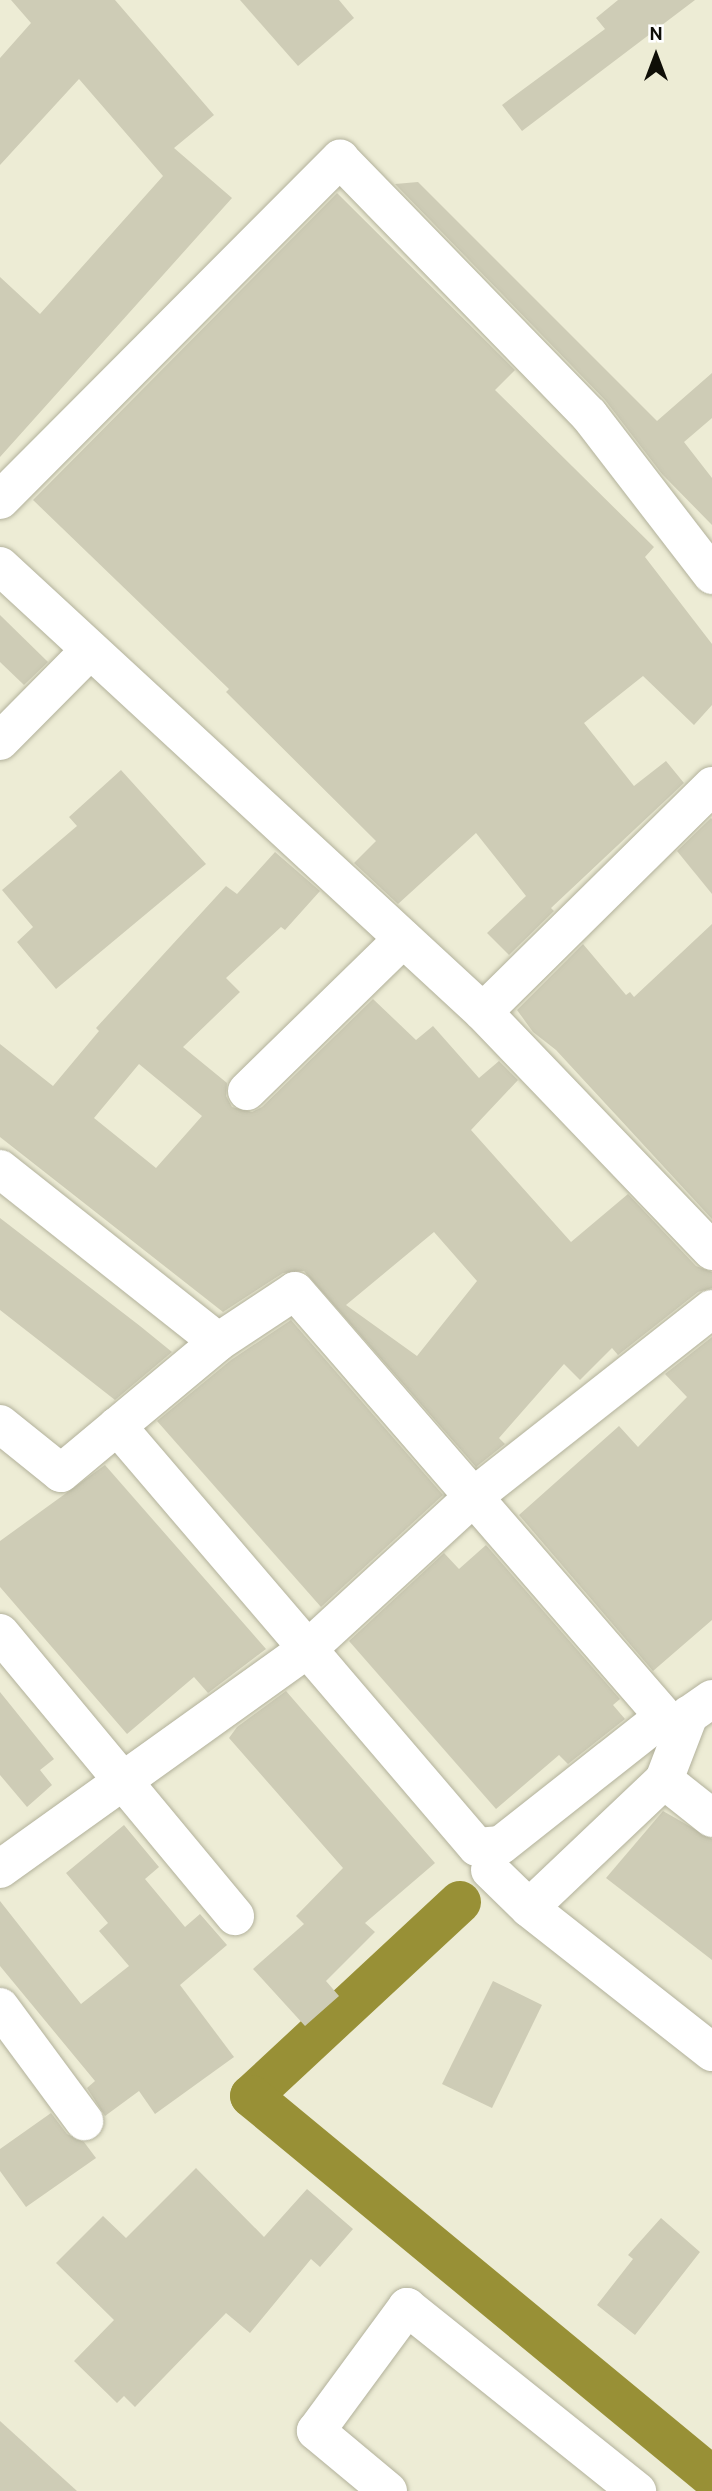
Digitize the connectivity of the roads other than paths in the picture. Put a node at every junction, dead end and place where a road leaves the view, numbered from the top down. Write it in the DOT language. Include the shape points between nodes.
graph roads {
  1 [pos="0,500"];
  2 [pos="0,566"];
  3 [pos="712,575"];
  4 [pos="90,650"];
  5 [pos="0,741"];
  6 [pos="712,786"];
  7 [pos="403,939"];
  8 [pos="483,1012"];
  9 [pos="247,1091"];
  10 [pos="0,1169"];
  11 [pos="712,1251"];
  12 [pos="712,1309"];
  13 [pos="218,1342"];
  14 [pos="0,1424"];
  15 [pos="117,1426"];
  16 [pos="473,1497"];
  17 [pos="0,1633"];
  18 [pos="309,1648"];
  19 [pos="712,1699"];
  20 [pos="671,1725"];
  21 [pos="664,1780"];
  22 [pos="123,1785"];
  23 [pos="712,1818"];
  24 [pos="0,1869"];
  25 [pos="490,1870"];
  26 [pos="529,1908"];
  27 [pos="235,1916"];
  28 [pos="0,2007"];
  29 [pos="712,2052"];
  30 [pos="84,2121"];
  31 [pos="388,2491"];
  32 [pos="637,2491"];
  1 -- 3 [label="street" via="340,159 589,415"];
  2 -- 4 [label="street"];
  4 -- 5 [label="street"];
  4 -- 7 [label="street"];
  6 -- 8 [label="street"];
  7 -- 8 [label="street"];
  7 -- 9 [label="street"];
  8 -- 11 [label="street"];
  10 -- 13 [label="street"];
  12 -- 16 [label="street"];
  13 -- 15 [label="street"];
  13 -- 16 [label="street" via="295,1291"];
  14 -- 15 [label="street" via="61,1473"];
  15 -- 18 [label="street"];
  16 -- 18 [label="street"];
  16 -- 20 [label="street"];
  17 -- 22 [label="street"];
  18 -- 20 [label="street" via="477,1847 501,1845"];
  18 -- 22 [label="street"];
  19 -- 20 [label="street"];
  20 -- 21 [label="street"];
  21 -- 23 [label="street"];
  21 -- 26 [label="street"];
  22 -- 24 [label="street"];
  22 -- 27 [label="street"];
  25 -- 26 [label="street"];
  26 -- 29 [label="street"];
  28 -- 30 [label="street"];
  31 -- 32 [label="street" via="316,2431 407,2307"];
}
